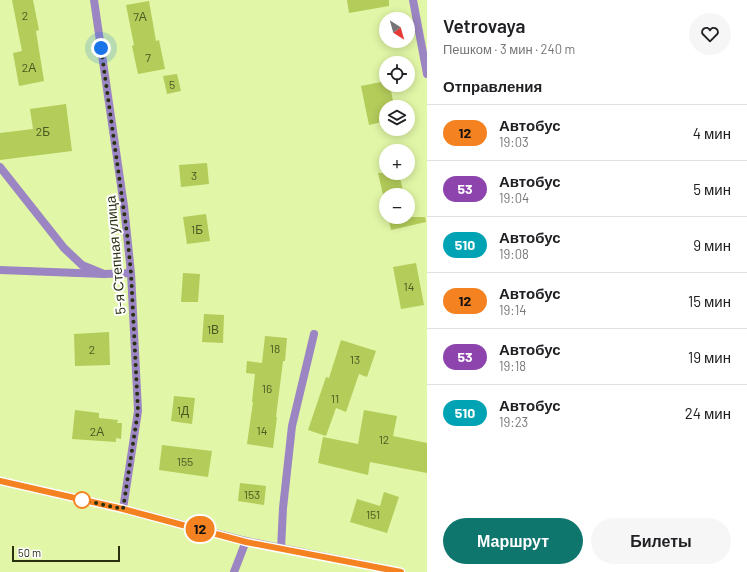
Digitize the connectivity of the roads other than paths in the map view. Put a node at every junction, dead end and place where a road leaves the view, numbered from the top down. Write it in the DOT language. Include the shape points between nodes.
graph roads {
  1 [pos="94,0"];
  2 [pos="413,0"];
  3 [pos="427,74"];
  4 [pos="0,167"];
  5 [pos="0,270"];
  6 [pos="131,273"];
  7 [pos="104,274"];
  8 [pos="314,334"];
  9 [pos="0,481"];
  10 [pos="123,509"];
  11 [pos="246,542"];
  12 [pos="281,549"];
  13 [pos="234,572"];
  14 [pos="401,572"];
  1 -- 6 [label="street, 5-я Степная улица" via="124,206"];
  2 -- 3 [label="street"];
  4 -- 7 [label="street" via="68,253 82,266"];
  5 -- 7 [label="street"];
  6 -- 7 [label="street"];
  6 -- 10 [label="street, 5-я Степная улица" via="138,411"];
  8 -- 12 [label="street" via="292,426 282,508"];
  9 -- 10 [label="street"];
  10 -- 11 [label="street"];
  11 -- 12 [label="street"];
  11 -- 13 [label="street"];
  12 -- 14 [label="street"];
}
